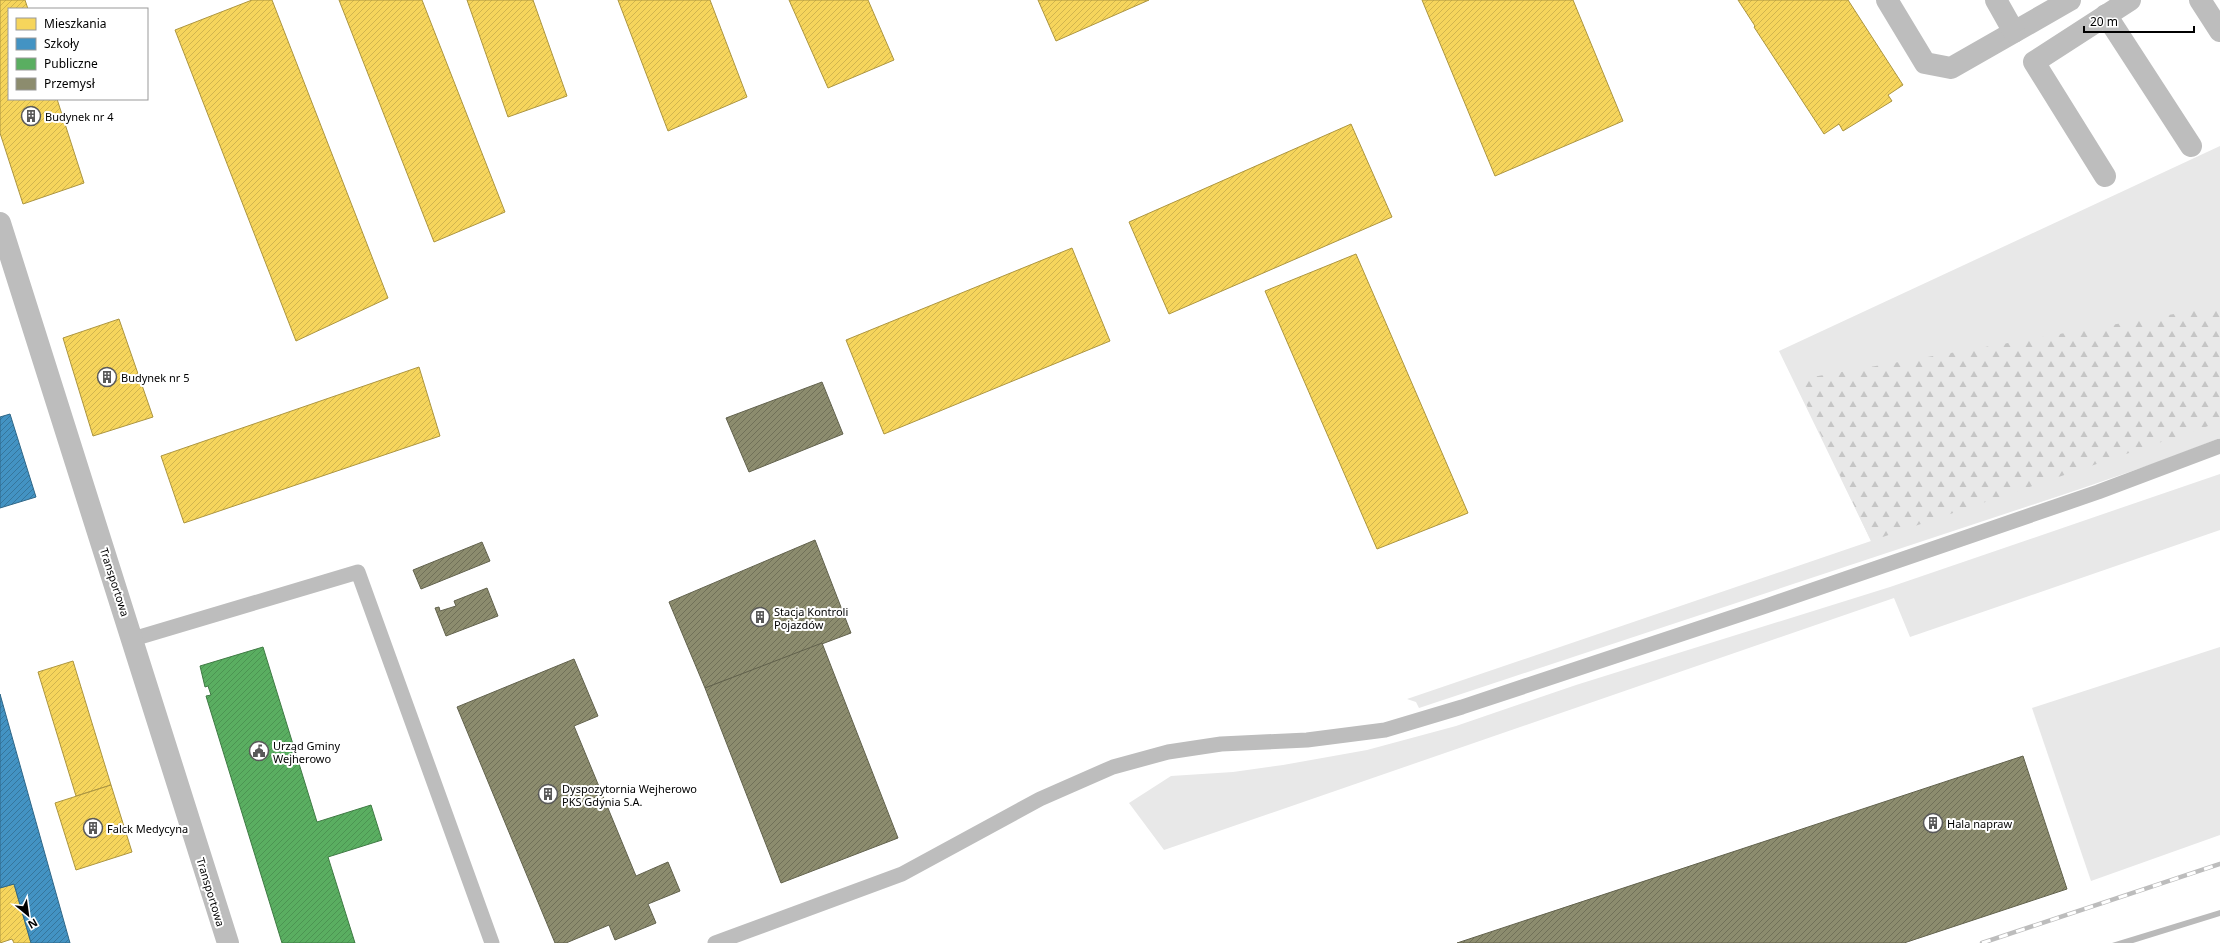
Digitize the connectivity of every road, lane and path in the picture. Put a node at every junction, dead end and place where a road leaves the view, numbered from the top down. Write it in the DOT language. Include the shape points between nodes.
graph roads {
  1 [pos="1887,0"];
  2 [pos="1996,0"];
  3 [pos="2070,0"];
  4 [pos="2130,0"];
  5 [pos="2200,0"];
  6 [pos="2106,15"];
  7 [pos="2220,31"];
  8 [pos="2014,32"];
  9 [pos="2191,146"];
  10 [pos="2105,176"];
  11 [pos="0,222"];
  12 [pos="2220,446"];
  13 [pos="133,639"];
  14 [pos="228,943"];
  15 [pos="492,943"];
  16 [pos="715,943"];
  1 -- 8 [label="street" via="1925,63 1951,68"];
  2 -- 8 [label="street"];
  3 -- 8 [label="street"];
  4 -- 6 [label="street"];
  5 -- 7 [label="street"];
  6 -- 9 [label="street"];
  6 -- 10 [label="street" via="2034,62"];
  11 -- 13 [label="street, Transportowa"];
  12 -- 16 [label="lane" via="2098,492 1773,604 1385,730 1307,740 1221,744 1168,752 1113,767 1040,799 902,874"];
  13 -- 14 [label="street, Transportowa"];
  13 -- 15 [label="lane" via="358,572"];
}
